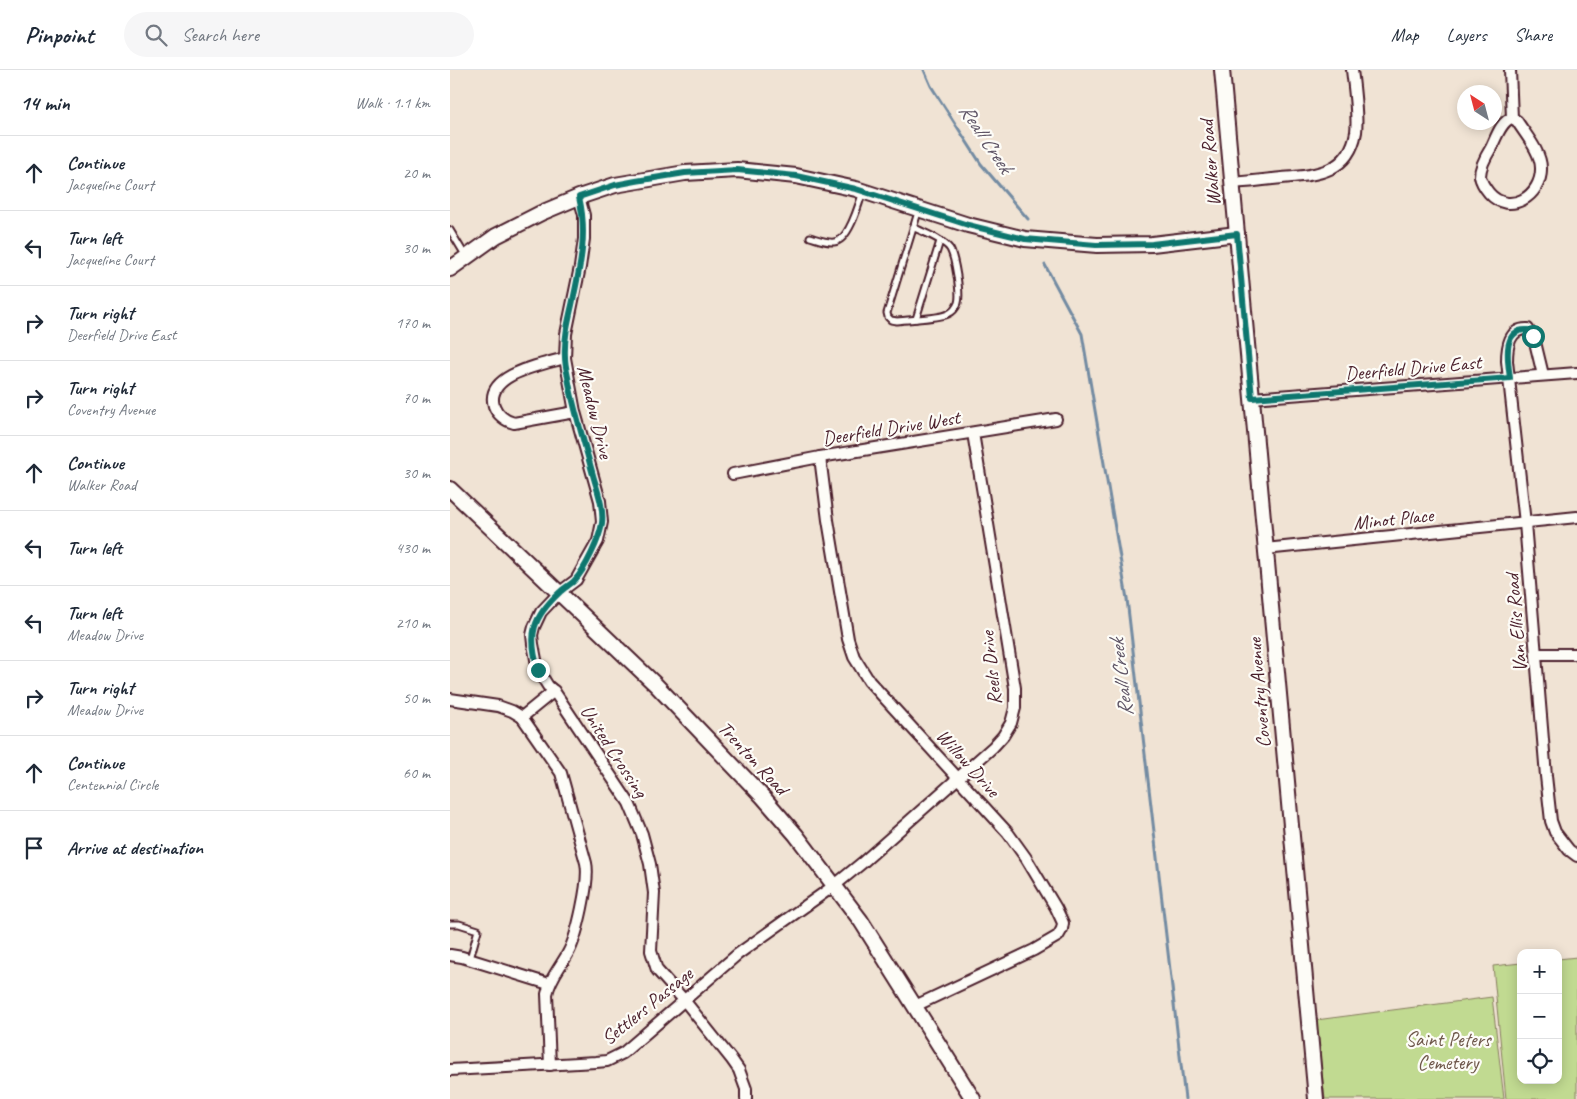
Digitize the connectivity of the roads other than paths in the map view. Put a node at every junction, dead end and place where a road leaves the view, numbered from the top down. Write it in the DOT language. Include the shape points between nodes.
graph roads {
  1 [pos="1222,70"];
  2 [pos="1352,70"];
  3 [pos="1510,70"];
  4 [pos="1512,118"];
  5 [pos="1232,183"];
  6 [pos="863,191"];
  7 [pos="579,197"];
  8 [pos="919,209"];
  9 [pos="913,228"];
  10 [pos="450,230"];
  11 [pos="1237,234"];
  12 [pos="810,238"];
  13 [pos="940,241"];
  14 [pos="466,257"];
  15 [pos="450,269"];
  16 [pos="1241,283"];
  17 [pos="916,319"];
  18 [pos="565,358"];
  19 [pos="1577,373"];
  20 [pos="1543,375"];
  21 [pos="1510,378"];
  22 [pos="1252,398"];
  23 [pos="576,412"];
  24 [pos="1056,419"];
  25 [pos="973,432"];
  26 [pos="820,458"];
  27 [pos="733,474"];
  28 [pos="450,489"];
  29 [pos="1577,517"];
  30 [pos="1525,523"];
  31 [pos="1266,549"];
  32 [pos="560,592"];
  33 [pos="1536,654"];
  34 [pos="1577,654"];
  35 [pos="554,691"];
  36 [pos="450,699"];
  37 [pos="522,717"];
  38 [pos="958,778"];
  39 [pos="1577,856"];
  40 [pos="835,885"];
  41 [pos="450,924"];
  42 [pos="450,954"];
  43 [pos="470,959"];
  44 [pos="550,984"];
  45 [pos="684,1000"];
  46 [pos="915,1006"];
  47 [pos="550,1065"];
  48 [pos="450,1070"];
  49 [pos="746,1099"];
  50 [pos="972,1099"];
  51 [pos="1316,1099"];
  1 -- 5 [label="street, Walker Road"];
  2 -- 5 [label="street" via="1356,130 1346,157 1330,170 1314,175"];
  3 -- 4 [label="street"];
  4 -- 4 [label="street" via="1501,127 1480,175 1483,186 1493,198 1513,203 1536,189 1541,167 1536,152"];
  5 -- 11 [label="street, Walker Road"];
  6 -- 7 [label="street" via="796,176 737,170 685,173 644,180 615,185"];
  6 -- 8 [label="street"];
  6 -- 12 [label="lane" via="849,228 840,240 834,243"];
  7 -- 14 [label="street" via="496,236"];
  7 -- 18 [label="street, Meadow Drive" via="584,215 584,239 566,334"];
  8 -- 9 [label="lane"];
  8 -- 11 [label="street" via="1025,239 1096,245 1152,244"];
  9 -- 13 [label="lane"];
  9 -- 17 [label="lane" via="887,313 891,320"];
  10 -- 14 [label="lane"];
  11 -- 16 [label="street, Walker Road"];
  13 -- 17 [label="lane"];
  13 -- 17 [label="lane" via="954,259 958,304 946,316"];
  14 -- 15 [label="street"];
  16 -- 22 [label="street, Coventry Avenue"];
  18 -- 23 [label="street, Meadow Drive"];
  18 -- 23 [label="street" via="507,377 495,389 493,402 506,421 514,423"];
  19 -- 20 [label="street, Deerfield Drive East"];
  20 -- 21 [label="street, Deerfield Drive East"];
  20 -- 21 [label="street, Van Ellis Road" via="1533,336 1522,329 1510,337 1507,346"];
  21 -- 22 [label="street, Deerfield Drive East"];
  21 -- 30 [label="street, Van Ellis Road"];
  22 -- 31 [label="street, Coventry Avenue"];
  23 -- 32 [label="street, Meadow Drive" via="600,501 602,522 598,541 576,580"];
  24 -- 25 [label="street, Deerfield Drive West"];
  25 -- 26 [label="street, Deerfield Drive West"];
  25 -- 38 [label="street, Reels Drive" via="1015,688 1015,708 1003,736"];
  26 -- 27 [label="street, Deerfield Drive West"];
  26 -- 38 [label="street, Willow Drive" via="848,639 854,657 869,681"];
  28 -- 32 [label="street, Trenton Road"];
  29 -- 30 [label="street, Minot Place"];
  30 -- 31 [label="street, Minot Place"];
  30 -- 33 [label="street, Van Ellis Road"];
  31 -- 51 [label="street, Coventry Avenue"];
  32 -- 35 [label="street, Meadow Drive" via="541,612 532,636 538,670"];
  32 -- 40 [label="street, Trenton Road" via="656,685 763,797"];
  33 -- 34 [label="street"];
  33 -- 39 [label="street, Van Ellis Road" via="1551,821 1555,832"];
  35 -- 37 [label="street"];
  35 -- 45 [label="street, United Crossing" via="629,803 650,864 654,893 651,951 657,970"];
  36 -- 37 [label="street" via="498,706"];
  37 -- 44 [label="street" via="561,773 588,871 573,943"];
  38 -- 40 [label="street, Reels Drive"];
  38 -- 46 [label="street, Willow Drive" via="1026,858 1056,908 1063,923 1062,929 1058,936 1034,950"];
  40 -- 45 [label="street, Settlers Passage" via="738,954"];
  40 -- 46 [label="street, Trenton Road"];
  41 -- 43 [label="lane" via="478,930"];
  42 -- 43 [label="street"];
  43 -- 44 [label="street"];
  44 -- 47 [label="street" via="546,1001"];
  45 -- 47 [label="street, Settlers Passage" via="615,1058"];
  45 -- 49 [label="street, United Crossing" via="739,1070"];
  46 -- 50 [label="street, Trenton Road"];
  47 -- 48 [label="street, Settlers Passage"];
}
